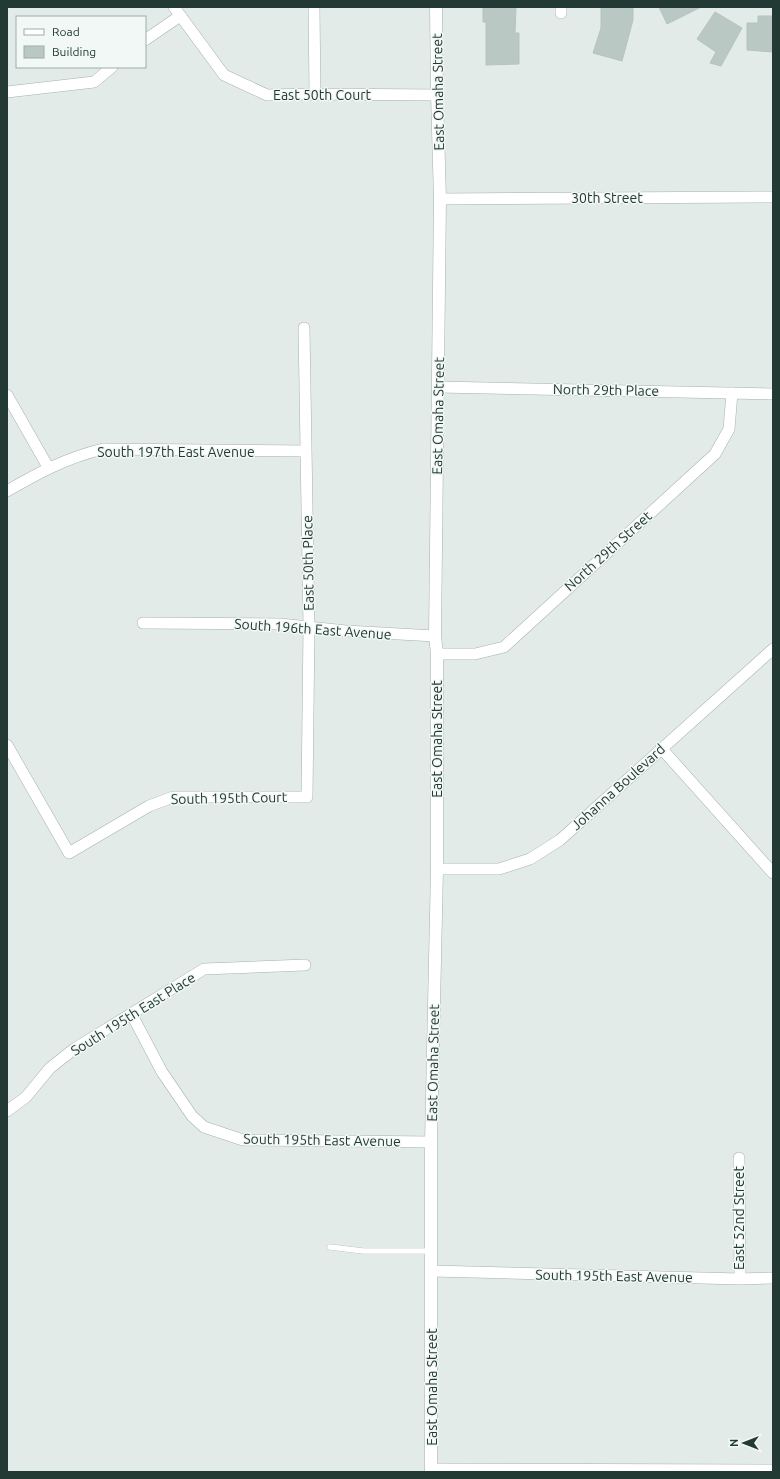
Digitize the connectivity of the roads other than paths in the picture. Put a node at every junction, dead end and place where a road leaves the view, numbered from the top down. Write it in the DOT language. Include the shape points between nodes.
graph roads {
  1 [pos="314,7"];
  2 [pos="436,7"];
  3 [pos="177,11"];
  4 [pos="146,39"];
  5 [pos="111,68"];
  6 [pos="7,92"];
  7 [pos="315,94"];
  8 [pos="437,95"];
  9 [pos="773,197"];
  10 [pos="440,199"];
  11 [pos="304,328"];
  12 [pos="438,386"];
  13 [pos="732,393"];
  14 [pos="773,394"];
  15 [pos="7,395"];
  16 [pos="306,451"];
  17 [pos="48,468"];
  18 [pos="7,491"];
  19 [pos="143,623"];
  20 [pos="309,627"];
  21 [pos="435,636"];
  22 [pos="773,649"];
  23 [pos="437,654"];
  24 [pos="7,745"];
  25 [pos="661,748"];
  26 [pos="307,797"];
  27 [pos="437,869"];
  28 [pos="773,873"];
  29 [pos="305,965"];
  30 [pos="132,1015"];
  31 [pos="7,1112"];
  32 [pos="431,1142"];
  33 [pos="739,1158"];
  34 [pos="330,1247"];
  35 [pos="432,1251"];
  36 [pos="432,1271"];
  37 [pos="740,1278"];
  38 [pos="773,1278"];
  39 [pos="431,1470"];
  40 [pos="773,1470"];
  41 [pos="589,1471"];
  1 -- 7 [label="street"];
  2 -- 8 [label="street, East Omaha Street"];
  3 -- 4 [label="street"];
  3 -- 7 [label="street, East 50th Court" via="224,75 267,95"];
  5 -- 6 [label="street" via="94,82"];
  7 -- 8 [label="street, East 50th Court"];
  8 -- 10 [label="street, East Omaha Street"];
  9 -- 10 [label="street, 30th Street"];
  10 -- 12 [label="street, East Omaha Street"];
  11 -- 16 [label="street, East 50th Place"];
  12 -- 13 [label="street, North 29th Place"];
  12 -- 21 [label="street, East Omaha Street"];
  13 -- 14 [label="street, North 29th Place"];
  13 -- 23 [label="street, North 29th Street" via="729,429 715,454 504,647 475,654"];
  15 -- 17 [label="street"];
  16 -- 17 [label="street, South 197th East Avenue" via="103,449"];
  16 -- 20 [label="street, East 50th Place"];
  17 -- 18 [label="street, South 197th East Avenue"];
  19 -- 20 [label="street, South 196th East Avenue" via="280,624"];
  20 -- 21 [label="street, South 196th East Avenue"];
  20 -- 26 [label="street, East 50th Place"];
  21 -- 23 [label="street, East Omaha Street"];
  22 -- 25 [label="street, Johanna Boulevard"];
  23 -- 27 [label="street, East Omaha Street"];
  24 -- 26 [label="street, South 195th Court" via="69,853 149,806 174,797"];
  25 -- 27 [label="street, Johanna Boulevard" via="560,840 530,859 499,869"];
  25 -- 28 [label="street"];
  27 -- 32 [label="street, East Omaha Street"];
  29 -- 30 [label="street, South 195th East Place" via="204,969"];
  30 -- 31 [label="street, South 195th East Place" via="74,1049 50,1068 26,1097"];
  30 -- 32 [label="street, South 195th East Avenue" via="162,1072 192,1116 204,1127 243,1140"];
  32 -- 35 [label="street, East Omaha Street"];
  33 -- 37 [label="street, East 52nd Street"];
  34 -- 35 [label="lane" via="363,1251"];
  35 -- 36 [label="street, East Omaha Street"];
  36 -- 37 [label="street, South 195th East Avenue"];
  36 -- 39 [label="street, East Omaha Street"];
  37 -- 38 [label="street, South 195th East Avenue"];
  39 -- 41 [label="street"];
  40 -- 41 [label="street"];
}
